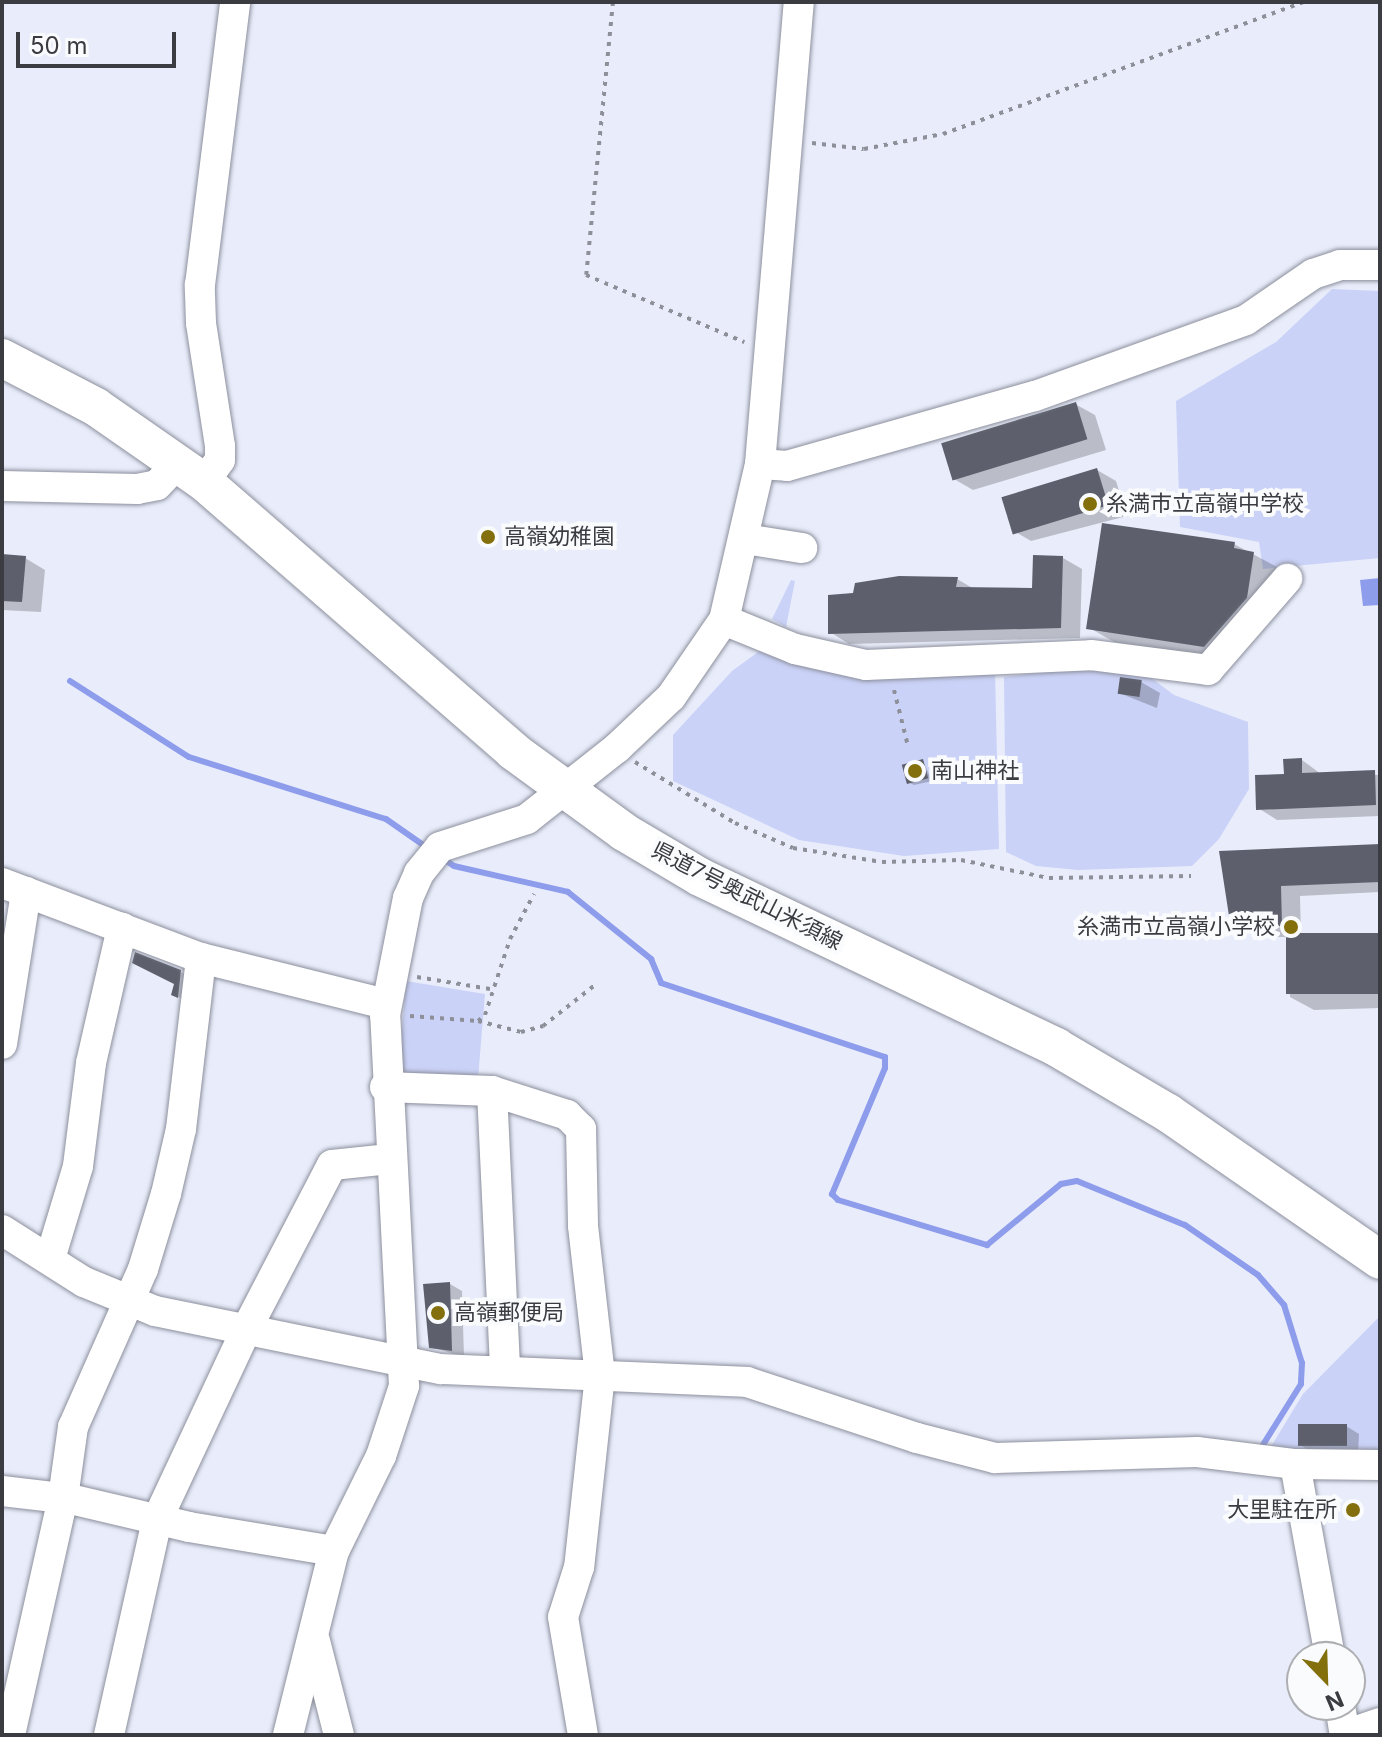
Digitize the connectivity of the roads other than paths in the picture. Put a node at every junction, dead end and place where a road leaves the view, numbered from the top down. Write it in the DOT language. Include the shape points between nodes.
graph roads {
  1 [pos="235,2"];
  2 [pos="799,2"];
  3 [pos="1380,265"];
  4 [pos="2,358"];
  5 [pos="760,464"];
  6 [pos="191,472"];
  7 [pos="2,486"];
  8 [pos="745,539"];
  9 [pos="802,548"];
  10 [pos="1287,579"];
  11 [pos="724,620"];
  12 [pos="565,792"];
  13 [pos="14,888"];
  14 [pos="122,928"];
  15 [pos="201,958"];
  16 [pos="387,998"];
  17 [pos="2,1044"];
  18 [pos="385,1087"];
  19 [pos="492,1091"];
  20 [pos="390,1159"];
  21 [pos="2,1230"];
  22 [pos="50,1259"];
  23 [pos="1380,1260"];
  24 [pos="127,1302"];
  25 [pos="245,1332"];
  26 [pos="406,1361"];
  27 [pos="505,1371"];
  28 [pos="600,1375"];
  29 [pos="1295,1464"];
  30 [pos="1380,1465"];
  31 [pos="2,1491"];
  32 [pos="63,1498"];
  33 [pos="157,1520"];
  34 [pos="334,1551"];
  35 [pos="313,1631"];
  36 [pos="1327,1641"];
  37 [pos="1380,1723"];
  38 [pos="10,1735"];
  39 [pos="109,1735"];
  40 [pos="288,1735"];
  41 [pos="339,1735"];
  42 [pos="583,1735"];
  43 [pos="1345,1735"];
  1 -- 6 [label="street" via="200,285 220,460"];
  2 -- 5 [label="street"];
  3 -- 5 [label="street" via="1340,265 1313,274 1246,320 1035,396 787,466"];
  4 -- 6 [label="main road, 県道7号奥武山米須線" via="96,407"];
  5 -- 8 [label="street"];
  6 -- 7 [label="street" via="137,489"];
  6 -- 12 [label="main road, 県道7号奥武山米須線"];
  8 -- 9 [label="street"];
  8 -- 11 [label="street"];
  10 -- 11 [label="street" via="1208,670 1091,655 866,665 795,649"];
  11 -- 12 [label="street" via="671,697"];
  12 -- 16 [label="street" via="527,819 440,847 419,873 397,942"];
  12 -- 23 [label="main road, 県道7号奥武山米須線" via="700,877 1067,1053 1168,1113"];
  13 -- 14 [label="street"];
  13 -- 17 [label="street"];
  14 -- 15 [label="street"];
  14 -- 22 [label="street" via="91,1063 78,1166"];
  15 -- 16 [label="street"];
  15 -- 24 [label="street" via="181,1129 162,1209"];
  16 -- 18 [label="street"];
  18 -- 19 [label="street"];
  18 -- 20 [label="street"];
  19 -- 27 [label="street"];
  19 -- 28 [label="street" via="554,1109 581,1129 583,1226"];
  20 -- 25 [label="street" via="332,1165"];
  20 -- 26 [label="street"];
  21 -- 22 [label="street"];
  22 -- 24 [label="street"];
  24 -- 25 [label="street"];
  24 -- 32 [label="street" via="73,1427"];
  25 -- 26 [label="street"];
  25 -- 33 [label="street"];
  26 -- 27 [label="street" via="441,1369"];
  26 -- 34 [label="street" via="389,1437"];
  27 -- 28 [label="street"];
  28 -- 29 [label="street" via="747,1382 995,1458 1197,1452"];
  28 -- 42 [label="street" via="579,1567 563,1617"];
  29 -- 30 [label="street"];
  29 -- 36 [label="street"];
  31 -- 32 [label="street"];
  32 -- 33 [label="street"];
  32 -- 38 [label="street"];
  33 -- 34 [label="street"];
  33 -- 39 [label="street"];
  34 -- 35 [label="street"];
  35 -- 40 [label="street"];
  35 -- 41 [label="street"];
  37 -- 43 [label="street"];
}
